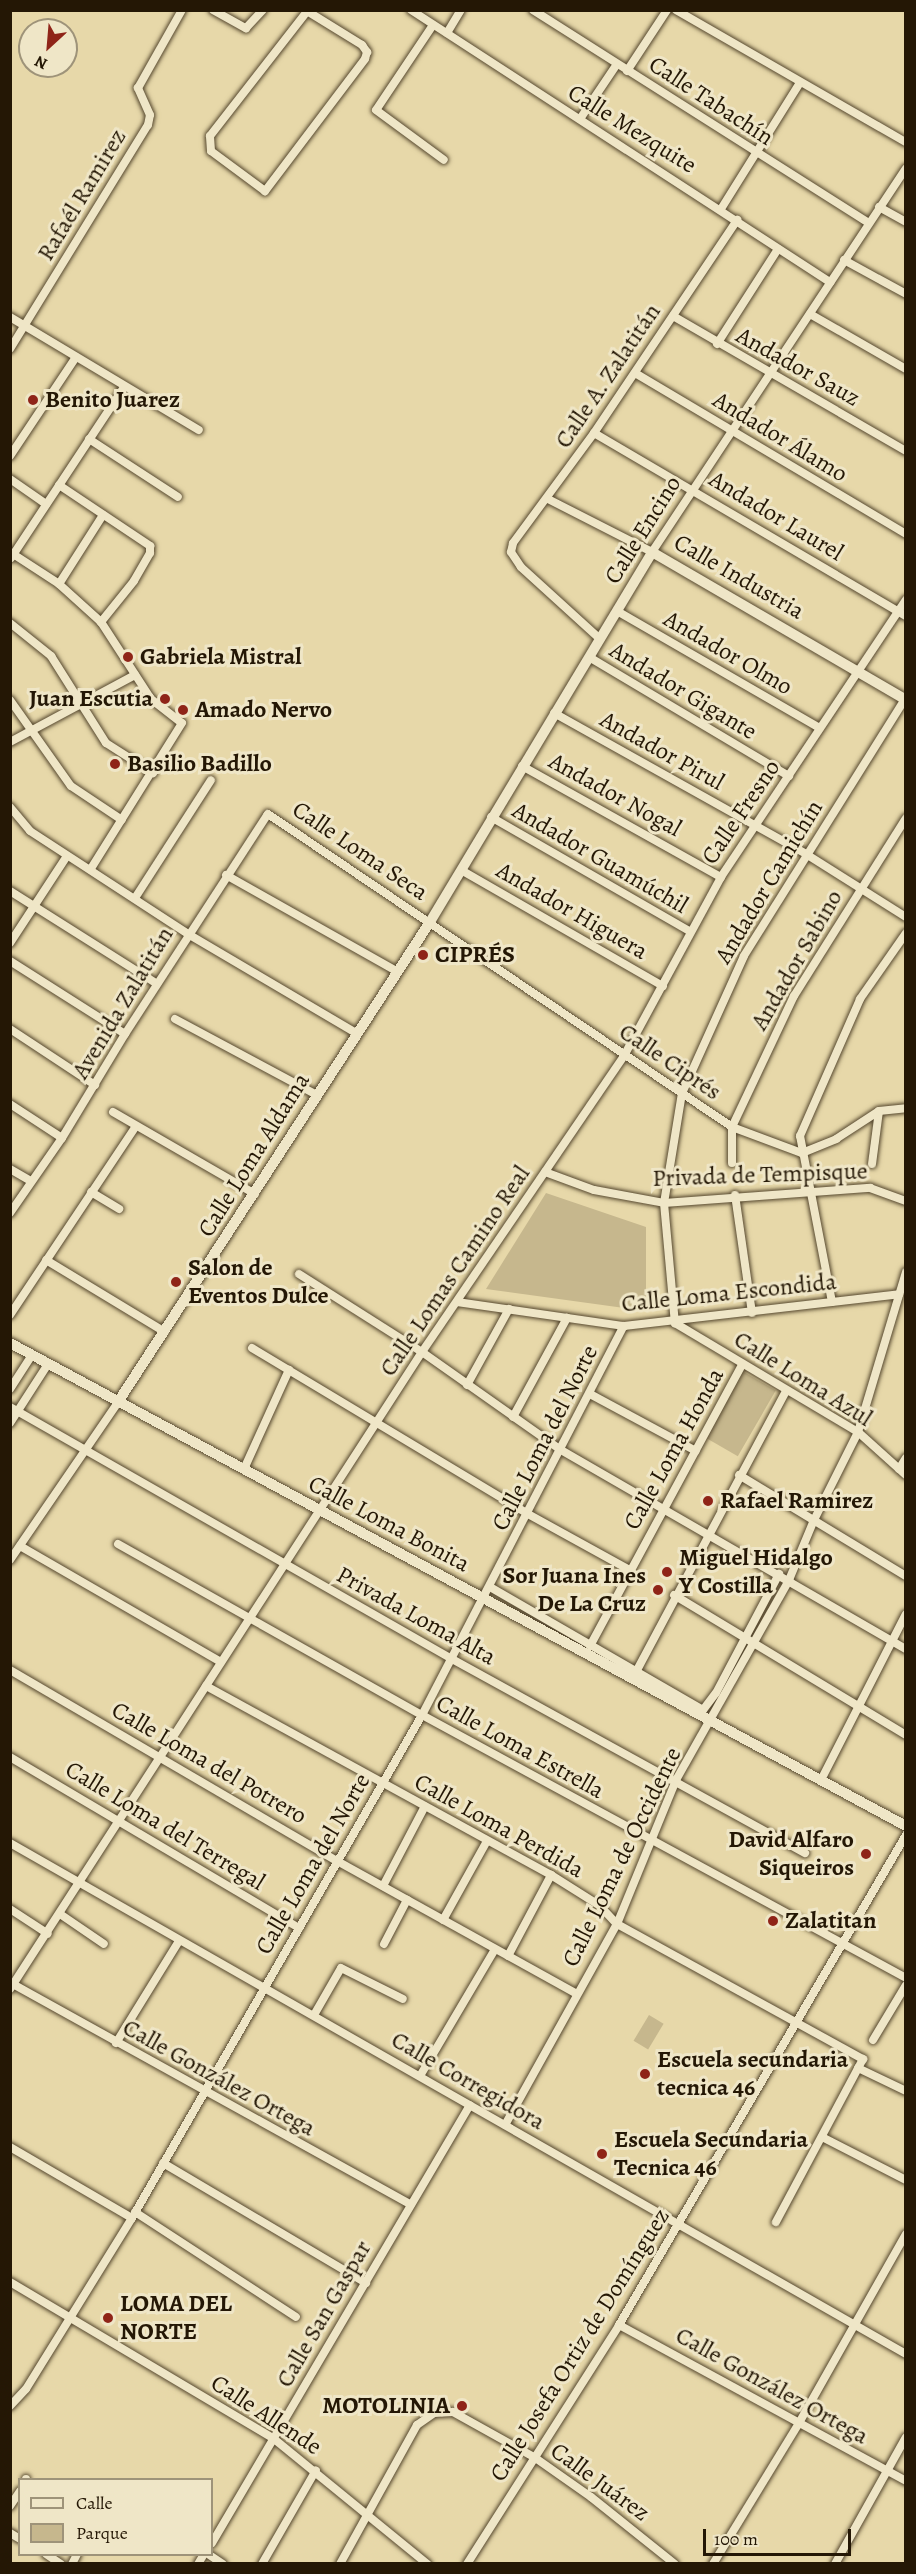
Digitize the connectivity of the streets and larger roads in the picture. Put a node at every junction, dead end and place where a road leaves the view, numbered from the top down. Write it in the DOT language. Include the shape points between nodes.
graph roads {
  1 [pos="182,10"];
  2 [pos="213,10"];
  3 [pos="263,10"];
  4 [pos="411,10"];
  5 [pos="461,10"];
  6 [pos="533,10"];
  7 [pos="667,10"];
  8 [pos="676,10"];
  9 [pos="308,11"];
  10 [pos="433,25"];
  11 [pos="447,33"];
  12 [pos="617,64"];
  13 [pos="627,71"];
  14 [pos="799,84"];
  15 [pos="580,119"];
  16 [pos="906,142"];
  17 [pos="758,154"];
  18 [pos="444,160"];
  19 [pos="906,168"];
  20 [pos="879,207"];
  21 [pos="721,209"];
  22 [pos="737,220"];
  23 [pos="906,222"];
  24 [pos="868,223"];
  25 [pos="778,249"];
  26 [pos="844,260"];
  27 [pos="830,282"];
  28 [pos="906,294"];
  29 [pos="810,314"];
  30 [pos="673,316"];
  31 [pos="10,317"];
  32 [pos="26,326"];
  33 [pos="717,344"];
  34 [pos="10,349"];
  35 [pos="76,357"];
  36 [pos="906,369"];
  37 [pos="635,373"];
  38 [pos="770,373"];
  39 [pos="124,387"];
  40 [pos="199,430"];
  41 [pos="731,431"];
  42 [pos="594,433"];
  43 [pos="89,439"];
  44 [pos="906,451"];
  45 [pos="10,456"];
  46 [pos="10,479"];
  47 [pos="59,485"];
  48 [pos="694,490"];
  49 [pos="178,497"];
  50 [pos="548,499"];
  51 [pos="46,504"];
  52 [pos="103,515"];
  53 [pos="906,534"];
  54 [pos="652,552"];
  55 [pos="12,555"];
  56 [pos="59,584"];
  57 [pos="906,600"];
  58 [pos="617,611"];
  59 [pos="902,614"];
  60 [pos="101,622"];
  61 [pos="10,623"];
  62 [pos="600,639"];
  63 [pos="589,657"];
  64 [pos="858,669"];
  65 [pos="135,675"];
  66 [pos="905,699"];
  67 [pos="10,700"];
  68 [pos="83,704"];
  69 [pos="554,713"];
  70 [pos="820,728"];
  71 [pos="33,730"];
  72 [pos="10,742"];
  73 [pos="522,766"];
  74 [pos="153,773"];
  75 [pos="789,776"];
  76 [pos="211,780"];
  77 [pos="10,807"];
  78 [pos="268,814"];
  79 [pos="491,818"];
  80 [pos="906,818"];
  81 [pos="122,820"];
  82 [pos="754,825"];
  83 [pos="806,854"];
  84 [pos="67,856"];
  85 [pos="90,870"];
  86 [pos="461,870"];
  87 [pos="226,875"];
  88 [pos="721,877"];
  89 [pos="861,888"];
  90 [pos="10,891"];
  91 [pos="135,898"];
  92 [pos="34,906"];
  93 [pos="906,917"];
  94 [pos="430,922"];
  95 [pos="689,931"];
  96 [pos="906,933"];
  97 [pos="188,934"];
  98 [pos="10,943"];
  99 [pos="10,961"];
  100 [pos="398,972"];
  101 [pos="156,984"];
  102 [pos="663,986"];
  103 [pos="175,1019"];
  104 [pos="10,1029"];
  105 [pos="356,1033"];
  106 [pos="125,1034"];
  107 [pos="626,1054"];
  108 [pos="95,1085"];
  109 [pos="682,1093"];
  110 [pos="317,1095"];
  111 [pos="10,1104"];
  112 [pos="906,1108"];
  113 [pos="879,1111"];
  114 [pos="112,1112"];
  115 [pos="136,1126"];
  116 [pos="732,1127"];
  117 [pos="62,1138"];
  118 [pos="802,1154"];
  119 [pos="732,1163"];
  120 [pos="872,1164"];
  121 [pos="10,1169"];
  122 [pos="545,1172"];
  123 [pos="31,1181"];
  124 [pos="811,1190"];
  125 [pos="91,1192"];
  126 [pos="255,1194"];
  127 [pos="735,1195"];
  128 [pos="906,1201"];
  129 [pos="664,1203"];
  130 [pos="119,1209"];
  131 [pos="10,1213"];
  132 [pos="46,1260"];
  133 [pos="906,1272"];
  134 [pos="299,1274"];
  135 [pos="899,1293"];
  136 [pos="457,1302"];
  137 [pos="832,1302"];
  138 [pos="508,1309"];
  139 [pos="752,1313"];
  140 [pos="10,1315"];
  141 [pos="567,1318"];
  142 [pos="675,1323"];
  143 [pos="624,1326"];
  144 [pos="165,1332"];
  145 [pos="10,1343"];
  146 [pos="252,1348"];
  147 [pos="422,1352"];
  148 [pos="32,1355"];
  149 [pos="48,1364"];
  150 [pos="742,1365"];
  151 [pos="289,1370"];
  152 [pos="466,1385"];
  153 [pos="10,1389"];
  154 [pos="786,1391"];
  155 [pos="590,1394"];
  156 [pos="118,1402"];
  157 [pos="14,1409"];
  158 [pos="513,1417"];
  159 [pos="378,1422"];
  160 [pos="10,1423"];
  161 [pos="858,1432"];
  162 [pos="86,1449"];
  163 [pos="561,1450"];
  164 [pos="696,1451"];
  165 [pos="906,1458"];
  166 [pos="244,1469"];
  167 [pos="902,1472"];
  168 [pos="740,1475"];
  169 [pos="665,1508"];
  170 [pos="318,1510"];
  171 [pos="528,1514"];
  172 [pos="814,1520"];
  173 [pos="708,1532"];
  174 [pos="118,1544"];
  175 [pos="20,1546"];
  176 [pos="10,1560"];
  177 [pos="283,1564"];
  178 [pos="630,1570"];
  179 [pos="779,1574"];
  180 [pos="906,1576"];
  181 [pos="789,1580"];
  182 [pos="490,1587"];
  183 [pos="674,1595"];
  184 [pos="484,1599"];
  185 [pos="906,1614"];
  186 [pos="249,1618"];
  187 [pos="744,1637"];
  188 [pos="892,1641"];
  189 [pos="756,1643"];
  190 [pos="590,1646"];
  191 [pos="906,1649"];
  192 [pos="452,1659"];
  193 [pos="221,1662"];
  194 [pos="10,1670"];
  195 [pos="636,1672"];
  196 [pos="206,1686"];
  197 [pos="858,1707"];
  198 [pos="422,1715"];
  199 [pos="711,1724"];
  200 [pos="906,1735"];
  201 [pos="10,1757"];
  202 [pos="159,1757"];
  203 [pos="676,1780"];
  204 [pos="821,1780"];
  205 [pos="383,1783"];
  206 [pos="425,1806"];
  207 [pos="118,1822"];
  208 [pos="906,1826"];
  209 [pos="906,1835"];
  210 [pos="649,1839"];
  211 [pos="486,1840"];
  212 [pos="10,1843"];
  213 [pos="805,1853"];
  214 [pos="338,1861"];
  215 [pos="551,1875"];
  216 [pos="79,1884"];
  217 [pos="383,1886"];
  218 [pos="407,1900"];
  219 [pos="10,1910"];
  220 [pos="60,1914"];
  221 [pos="442,1920"];
  222 [pos="617,1924"];
  223 [pos="299,1928"];
  224 [pos="48,1934"];
  225 [pos="179,1941"];
  226 [pos="104,1944"];
  227 [pos="384,1944"];
  228 [pos="840,1944"];
  229 [pos="495,1949"];
  230 [pos="508,1956"];
  231 [pos="906,1978"];
  232 [pos="906,1984"];
  233 [pos="12,1985"];
  234 [pos="264,1988"];
  235 [pos="578,1994"];
  236 [pos="402,1999"];
  237 [pos="314,2015"];
  238 [pos="796,2024"];
  239 [pos="873,2040"];
  240 [pos="116,2043"];
  241 [pos="858,2068"];
  242 [pos="420,2076"];
  243 [pos="906,2091"];
  244 [pos="203,2092"];
  245 [pos="470,2105"];
  246 [pos="505,2125"];
  247 [pos="822,2137"];
  248 [pos="10,2147"];
  249 [pos="163,2163"];
  250 [pos="906,2180"];
  251 [pos="411,2205"];
  252 [pos="133,2215"];
  253 [pos="776,2222"];
  254 [pos="679,2225"];
  255 [pos="906,2234"];
  256 [pos="10,2282"];
  257 [pos="366,2283"];
  258 [pos="296,2317"];
  259 [pos="69,2320"];
  260 [pos="853,2323"];
  261 [pos="619,2325"];
  262 [pos="906,2354"];
  263 [pos="10,2406"];
  264 [pos="799,2422"];
  265 [pos="906,2437"];
  266 [pos="274,2439"];
  267 [pos="534,2457"];
  268 [pos="316,2470"];
  269 [pos="885,2470"];
  270 [pos="906,2481"];
  271 [pos="367,2512"];
  272 [pos="213,2540"];
  273 [pos="209,2556"];
  274 [pos="223,2564"];
  275 [pos="262,2564"];
  276 [pos="340,2564"];
  277 [pos="427,2564"];
  278 [pos="467,2564"];
  279 [pos="675,2564"];
  280 [pos="713,2564"];
  281 [pos="835,2564"];
  1 -- 32 [label="street, Rafaél Ramirez" via="138,88 150,115 148,125"];
  2 -- 3 [label="street" via="246,28"];
  4 -- 10 [label="street, Calle Mezquite"];
  5 -- 11 [label="street"];
  6 -- 12 [label="street, Calle Tabachín"];
  7 -- 13 [label="street"];
  8 -- 14 [label="street"];
  9 -- 9 [label="street" via="210,136 211,151 265,191 367,52"];
  10 -- 11 [label="street, Calle Mezquite"];
  10 -- 18 [label="street" via="376,110"];
  11 -- 15 [label="street, Calle Mezquite"];
  12 -- 13 [label="street, Calle Tabachín"];
  12 -- 15 [label="street"];
  13 -- 17 [label="street, Calle Tabachín"];
  14 -- 16 [label="street"];
  14 -- 17 [label="street"];
  15 -- 21 [label="street, Calle Mezquite"];
  17 -- 21 [label="street"];
  17 -- 24 [label="street, Calle Tabachín"];
  19 -- 20 [label="street, Calle Encino"];
  20 -- 23 [label="street"];
  20 -- 24 [label="street, Calle Encino"];
  21 -- 22 [label="street, Calle Mezquite"];
  22 -- 25 [label="street, Calle Mezquite"];
  22 -- 30 [label="street, Calle A. Zalatitán"];
  24 -- 26 [label="street, Calle Encino"];
  25 -- 27 [label="street, Calle Mezquite"];
  25 -- 33 [label="street"];
  26 -- 27 [label="street, Calle Encino"];
  26 -- 28 [label="street"];
  27 -- 29 [label="street, Calle Encino"];
  29 -- 36 [label="street"];
  29 -- 38 [label="street, Calle Encino"];
  30 -- 33 [label="street, Andador Sauz"];
  30 -- 37 [label="street, Calle A. Zalatitán"];
  31 -- 32 [label="street"];
  32 -- 34 [label="street, Rafaél Ramirez"];
  32 -- 35 [label="street"];
  33 -- 38 [label="street, Andador Sauz"];
  35 -- 39 [label="street"];
  35 -- 45 [label="street"];
  37 -- 41 [label="street, Andador Álamo"];
  37 -- 42 [label="street, Calle A. Zalatitán"];
  38 -- 41 [label="street, Calle Encino"];
  38 -- 44 [label="street, Andador Sauz"];
  39 -- 40 [label="street"];
  39 -- 43 [label="street"];
  41 -- 48 [label="street, Calle Encino"];
  41 -- 53 [label="street, Andador Álamo"];
  42 -- 48 [label="street, Andador Laurel"];
  42 -- 50 [label="street, Calle A. Zalatitán"];
  43 -- 47 [label="street"];
  43 -- 49 [label="street"];
  46 -- 51 [label="street"];
  47 -- 51 [label="street"];
  47 -- 52 [label="street"];
  48 -- 54 [label="street, Calle Encino"];
  48 -- 59 [label="street, Andador Laurel"];
  50 -- 54 [label="street, Calle Industria"];
  50 -- 62 [label="street, Calle A. Zalatitán" via="517,534 511,552 521,567"];
  51 -- 55 [label="street"];
  52 -- 56 [label="street"];
  52 -- 60 [label="street" via="150,546 150,554"];
  54 -- 58 [label="street, Calle Encino"];
  54 -- 64 [label="street, Calle Industria"];
  55 -- 56 [label="street"];
  56 -- 60 [label="street"];
  57 -- 59 [label="street, Calle Fresno"];
  58 -- 62 [label="street, Calle Encino"];
  58 -- 70 [label="street, Andador Olmo"];
  59 -- 64 [label="street, Calle Fresno"];
  60 -- 65 [label="street"];
  61 -- 68 [label="street" via="51,656"];
  62 -- 63 [label="street, Calle Encino"];
  63 -- 69 [label="street, Calle Encino"];
  63 -- 75 [label="street, Andador Gigante"];
  64 -- 66 [label="street, Calle Industria"];
  64 -- 70 [label="street, Calle Fresno"];
  65 -- 68 [label="street"];
  65 -- 74 [label="street" via="151,699 182,723"];
  66 -- 83 [label="street, Andador Camichín"];
  67 -- 71 [label="street"];
  68 -- 71 [label="street"];
  68 -- 74 [label="street" via="106,743"];
  69 -- 73 [label="street, Calle Encino"];
  69 -- 82 [label="street, Andador Pirul"];
  70 -- 75 [label="street, Calle Fresno"];
  71 -- 72 [label="street"];
  71 -- 81 [label="street" via="71,786"];
  73 -- 79 [label="street, Calle Encino"];
  73 -- 88 [label="street, Andador Nogal"];
  74 -- 81 [label="street"];
  75 -- 82 [label="street, Calle Fresno"];
  76 -- 91 [label="street"];
  77 -- 84 [label="street" via="30,831"];
  78 -- 87 [label="street, Avenida Zalatitán"];
  78 -- 94 [label="street, Calle Loma Seca"];
  79 -- 86 [label="street, Calle Encino"];
  79 -- 95 [label="street, Andador Guamúchil"];
  80 -- 89 [label="street, Andador Sabino"];
  81 -- 85 [label="street"];
  82 -- 83 [label="street, Andador Pirul"];
  82 -- 88 [label="street, Calle Fresno"];
  83 -- 89 [label="street, Andador Pirul"];
  83 -- 109 [label="street, Andador Camichín" via="744,956"];
  84 -- 85 [label="street"];
  84 -- 92 [label="street"];
  85 -- 91 [label="street"];
  86 -- 94 [label="street, Calle Encino"];
  86 -- 102 [label="street, Andador Higuera"];
  87 -- 97 [label="street, Avenida Zalatitán"];
  87 -- 100 [label="street"];
  88 -- 95 [label="street, Calle Fresno"];
  89 -- 93 [label="street, Andador Pirul"];
  89 -- 116 [label="street, Andador Sabino" via="794,996"];
  90 -- 92 [label="street"];
  91 -- 97 [label="street"];
  92 -- 98 [label="street"];
  92 -- 101 [label="street"];
  94 -- 100 [label="street, Calle Loma Aldama"];
  94 -- 107 [label="street, Calle Ciprés"];
  95 -- 102 [label="street, Calle Fresno"];
  96 -- 118 [label="street" via="860,999 800,1136"];
  97 -- 101 [label="street, Avenida Zalatitán"];
  97 -- 105 [label="street"];
  99 -- 106 [label="street"];
  100 -- 105 [label="street, Calle Loma Aldama"];
  101 -- 106 [label="street, Avenida Zalatitán"];
  102 -- 107 [label="street, Calle Fresno"];
  103 -- 110 [label="street"];
  104 -- 108 [label="street"];
  105 -- 110 [label="street, Calle Loma Aldama"];
  106 -- 108 [label="street, Avenida Zalatitán"];
  107 -- 109 [label="street, Calle Ciprés"];
  107 -- 122 [label="street, Calle Lomas Camino Real"];
  108 -- 117 [label="street, Avenida Zalatitán"];
  109 -- 116 [label="street, Calle Ciprés"];
  109 -- 129 [label="street, Andador Camichín"];
  110 -- 126 [label="street, Calle Loma Aldama"];
  111 -- 117 [label="street"];
  112 -- 113 [label="street"];
  113 -- 118 [label="street" via="836,1139"];
  113 -- 120 [label="street"];
  114 -- 115 [label="street"];
  115 -- 125 [label="street"];
  115 -- 126 [label="street"];
  116 -- 118 [label="street, Calle Ciprés"];
  116 -- 119 [label="street"];
  117 -- 123 [label="street, Avenida Zalatitán"];
  118 -- 124 [label="street"];
  121 -- 123 [label="street"];
  122 -- 129 [label="street, Privada de Tempisque" via="594,1190"];
  122 -- 136 [label="street, Calle Lomas Camino Real"];
  123 -- 131 [label="street, Avenida Zalatitán"];
  124 -- 127 [label="street, Privada de Tempisque"];
  124 -- 128 [label="street, Privada de Tempisque" via="870,1188"];
  124 -- 137 [label="street"];
  125 -- 130 [label="street"];
  125 -- 132 [label="street"];
  126 -- 144 [label="street, Calle Loma Aldama"];
  127 -- 129 [label="street, Privada de Tempisque"];
  127 -- 139 [label="street"];
  129 -- 142 [label="street, Andador Camichín"];
  132 -- 140 [label="street"];
  132 -- 144 [label="street"];
  133 -- 135 [label="street, Calle Loma de Occidente"];
  134 -- 147 [label="street"];
  135 -- 137 [label="street, Calle Loma Escondida"];
  135 -- 161 [label="street, Calle Loma de Occidente"];
  136 -- 138 [label="street, Calle Loma Escondida"];
  136 -- 147 [label="street, Calle Lomas Camino Real"];
  137 -- 139 [label="street, Calle Loma Escondida"];
  138 -- 141 [label="street, Calle Loma Escondida"];
  138 -- 152 [label="street"];
  139 -- 142 [label="street, Calle Loma Escondida"];
  141 -- 143 [label="street, Calle Loma Escondida"];
  141 -- 158 [label="street"];
  142 -- 143 [label="street, Calle Loma Escondida"];
  142 -- 150 [label="street, Calle Loma Azul"];
  143 -- 155 [label="street, Calle Loma del Norte"];
  144 -- 156 [label="street, Calle Loma Aldama"];
  145 -- 148 [label="street, Calle Loma Bonita"];
  146 -- 151 [label="street"];
  147 -- 152 [label="street"];
  147 -- 159 [label="street, Calle Lomas Camino Real"];
  148 -- 149 [label="street, Calle Loma Bonita"];
  148 -- 153 [label="street"];
  149 -- 156 [label="street, Calle Loma Bonita"];
  149 -- 157 [label="street"];
  150 -- 154 [label="street, Calle Loma Azul"];
  150 -- 164 [label="street, Calle Loma Honda"];
  151 -- 159 [label="street"];
  151 -- 166 [label="street"];
  152 -- 158 [label="street"];
  154 -- 161 [label="street, Calle Loma Azul"];
  154 -- 168 [label="street"];
  155 -- 163 [label="street, Calle Loma del Norte"];
  155 -- 164 [label="street"];
  156 -- 162 [label="street, Calle Loma Aldama"];
  156 -- 166 [label="street, Calle Loma Bonita"];
  157 -- 160 [label="street"];
  157 -- 162 [label="street, Privada Loma Alta"];
  158 -- 163 [label="street"];
  159 -- 170 [label="street, Calle Lomas Camino Real"];
  159 -- 171 [label="street"];
  161 -- 167 [label="street, Calle Loma Azul"];
  161 -- 172 [label="street, Calle Loma de Occidente"];
  162 -- 175 [label="street, Calle Loma Aldama"];
  162 -- 177 [label="street, Privada Loma Alta"];
  163 -- 169 [label="street"];
  163 -- 171 [label="street, Calle Loma del Norte"];
  164 -- 169 [label="street, Calle Loma Honda"];
  165 -- 167 [label="street"];
  166 -- 170 [label="street, Calle Loma Bonita"];
  168 -- 172 [label="street"];
  168 -- 173 [label="street"];
  169 -- 173 [label="street"];
  169 -- 178 [label="street, Calle Loma Honda"];
  170 -- 177 [label="street, Calle Lomas Camino Real"];
  170 -- 184 [label="street, Calle Loma Bonita"];
  171 -- 178 [label="street"];
  171 -- 182 [label="street, Calle Loma del Norte"];
  172 -- 180 [label="street"];
  172 -- 181 [label="street, Calle Loma de Occidente"];
  173 -- 179 [label="street"];
  173 -- 183 [label="street"];
  174 -- 186 [label="street, Calle Loma Estrella"];
  175 -- 176 [label="street, Calle Loma Aldama"];
  175 -- 193 [label="street"];
  177 -- 186 [label="street, Calle Lomas Camino Real"];
  177 -- 192 [label="street, Privada Loma Alta"];
  178 -- 190 [label="street, Calle Loma Honda"];
  179 -- 181 [label="street"];
  179 -- 187 [label="street"];
  181 -- 188 [label="street"];
  181 -- 189 [label="street, Calle Loma de Occidente"];
  182 -- 184 [label="street, Calle Loma del Norte"];
  182 -- 190 [label="street"];
  183 -- 187 [label="street"];
  183 -- 195 [label="street"];
  184 -- 192 [label="street, Calle Loma del Norte"];
  184 -- 199 [label="street, Calle Loma Bonita"];
  185 -- 188 [label="street"];
  186 -- 193 [label="street, Calle Lomas Camino Real"];
  186 -- 198 [label="street, Calle Loma Estrella"];
  187 -- 189 [label="street"];
  187 -- 195 [label="street" via="706,1709"];
  188 -- 191 [label="street"];
  188 -- 197 [label="street"];
  189 -- 197 [label="street"];
  189 -- 199 [label="street, Calle Loma de Occidente"];
  190 -- 195 [label="street"];
  192 -- 198 [label="street, Calle Loma del Norte"];
  192 -- 203 [label="street, Privada Loma Alta"];
  193 -- 196 [label="street, Calle Lomas Camino Real"];
  194 -- 202 [label="street, Calle Loma del Potrero"];
  196 -- 202 [label="street, Calle Lomas Camino Real"];
  196 -- 205 [label="street, Calle Loma Perdida"];
  197 -- 200 [label="street"];
  197 -- 204 [label="street"];
  198 -- 205 [label="street, Calle Loma del Norte"];
  198 -- 210 [label="street, Calle Loma Estrella"];
  199 -- 203 [label="street, Calle Loma de Occidente"];
  199 -- 204 [label="street, Calle Loma Bonita"];
  201 -- 207 [label="street, Calle Loma del Terregal"];
  202 -- 207 [label="street, Calle Lomas Camino Real"];
  202 -- 214 [label="street, Calle Loma del Potrero"];
  203 -- 210 [label="street, Calle Loma de Occidente"];
  203 -- 213 [label="street, Privada Loma Alta"];
  204 -- 208 [label="street, Calle Loma Bonita"];
  205 -- 206 [label="street, Calle Loma Perdida"];
  205 -- 214 [label="street, Calle Loma del Norte"];
  206 -- 211 [label="street, Calle Loma Perdida"];
  206 -- 217 [label="street"];
  207 -- 216 [label="street, Calle Lomas Camino Real"];
  207 -- 223 [label="street, Calle Loma del Terregal"];
  209 -- 228 [label="street, Calle Josefa Ortiz de Domínguez"];
  210 -- 222 [label="street, Calle Loma de Occidente"];
  210 -- 228 [label="street, Calle Loma Estrella"];
  211 -- 215 [label="street, Calle Loma Perdida"];
  211 -- 221 [label="street"];
  212 -- 216 [label="street, Calle Corregidora"];
  214 -- 217 [label="street, Calle Loma del Potrero"];
  214 -- 223 [label="street, Calle Loma del Norte"];
  215 -- 222 [label="street, Calle Loma Perdida" via="600,1906"];
  215 -- 230 [label="street"];
  216 -- 220 [label="street, Calle Lomas Camino Real"];
  216 -- 225 [label="street, Calle Corregidora"];
  217 -- 218 [label="street, Calle Loma del Potrero"];
  218 -- 221 [label="street, Calle Loma del Potrero"];
  218 -- 227 [label="street"];
  219 -- 224 [label="street"];
  220 -- 224 [label="street, Calle Lomas Camino Real"];
  220 -- 226 [label="street"];
  221 -- 229 [label="street, Calle Loma del Potrero"];
  222 -- 235 [label="street, Calle Loma de Occidente"];
  222 -- 238 [label="street, Calle Loma Perdida"];
  223 -- 234 [label="street, Calle Loma del Norte"];
  224 -- 233 [label="street, Calle Lomas Camino Real"];
  225 -- 234 [label="street, Calle Corregidora"];
  225 -- 240 [label="street"];
  228 -- 231 [label="street, Calle Loma Estrella"];
  228 -- 238 [label="street, Calle Josefa Ortiz de Domínguez"];
  229 -- 230 [label="street, Calle Loma del Potrero"];
  229 -- 242 [label="street"];
  230 -- 235 [label="street, Calle Loma del Potrero"];
  232 -- 239 [label="street"];
  233 -- 240 [label="street, Calle González Ortega"];
  234 -- 237 [label="street, Calle Corregidora"];
  234 -- 244 [label="street, Calle Loma del Norte"];
  235 -- 246 [label="street, Calle Loma de Occidente"];
  236 -- 237 [label="street" via="341,1968"];
  237 -- 242 [label="street, Calle Corregidora"];
  238 -- 241 [label="street, Calle Loma Perdida" via="863,2059"];
  238 -- 254 [label="street, Calle Josefa Ortiz de Domínguez"];
  240 -- 244 [label="street, Calle González Ortega"];
  241 -- 243 [label="street"];
  241 -- 247 [label="street"];
  242 -- 245 [label="street, Calle Corregidora"];
  244 -- 249 [label="street, Calle Loma del Norte"];
  244 -- 251 [label="street, Calle González Ortega"];
  245 -- 246 [label="street, Calle Corregidora"];
  245 -- 251 [label="street, Calle San Gaspar"];
  246 -- 254 [label="street, Calle Corregidora"];
  247 -- 250 [label="street"];
  247 -- 253 [label="street"];
  248 -- 252 [label="street"];
  249 -- 252 [label="street, Calle Loma del Norte"];
  249 -- 257 [label="street"];
  251 -- 257 [label="street, Calle San Gaspar"];
  252 -- 258 [label="street"];
  252 -- 259 [label="street, Calle Loma del Norte"];
  254 -- 260 [label="street, Calle Corregidora"];
  254 -- 261 [label="street, Calle Josefa Ortiz de Domínguez"];
  255 -- 260 [label="street"];
  256 -- 259 [label="street, Calle Allende"];
  257 -- 266 [label="street, Calle San Gaspar"];
  259 -- 263 [label="street, Calle Loma del Norte" via="26,2389"];
  259 -- 266 [label="street, Calle Allende"];
  260 -- 262 [label="street, Calle Corregidora"];
  260 -- 264 [label="street"];
  261 -- 264 [label="street, Calle González Ortega"];
  261 -- 267 [label="street, Calle Josefa Ortiz de Domínguez"];
  264 -- 269 [label="street, Calle González Ortega"];
  264 -- 280 [label="street"];
  265 -- 269 [label="street"];
  266 -- 268 [label="street, Calle Allende"];
  266 -- 272 [label="street, Calle San Gaspar"];
  267 -- 271 [label="street, Calle Juárez" via="453,2412 434,2413 417,2425"];
  267 -- 278 [label="street, Calle Josefa Ortiz de Domínguez"];
  267 -- 279 [label="street, Calle Juárez"];
  268 -- 271 [label="street, Calle Allende"];
  268 -- 275 [label="street"];
  269 -- 270 [label="street, Calle González Ortega"];
  269 -- 281 [label="street"];
  271 -- 276 [label="street"];
  271 -- 277 [label="street, Calle Allende"];
  273 -- 274 [label="street"];
}
